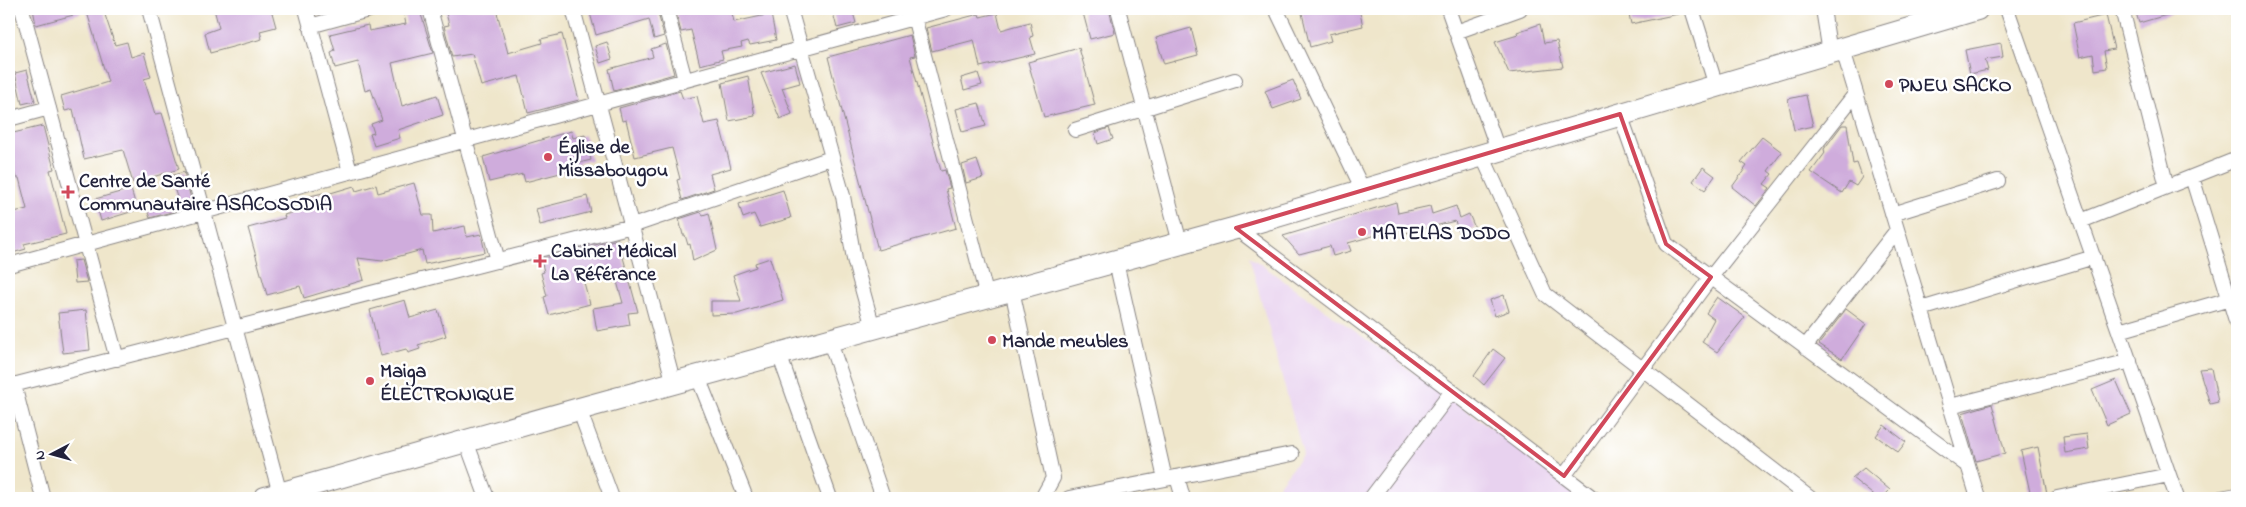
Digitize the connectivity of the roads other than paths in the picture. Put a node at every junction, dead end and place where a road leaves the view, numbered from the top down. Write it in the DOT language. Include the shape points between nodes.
graph roads {
  1 [pos="22,9"];
  2 [pos="149,9"];
  3 [pos="306,9"];
  4 [pos="372,9"];
  5 [pos="430,9"];
  6 [pos="572,9"];
  7 [pos="666,9"];
  8 [pos="790,9"];
  9 [pos="946,9"];
  10 [pos="1118,9"];
  11 [pos="1276,9"];
  12 [pos="1448,9"];
  13 [pos="1520,9"];
  14 [pos="1692,9"];
  15 [pos="1823,9"];
  16 [pos="1977,9"];
  17 [pos="2007,9"];
  18 [pos="2122,9"];
  19 [pos="913,13"];
  20 [pos="310,26"];
  21 [pos="1456,32"];
  22 [pos="801,48"];
  23 [pos="1836,51"];
  24 [pos="685,80"];
  25 [pos="1235,80"];
  26 [pos="1716,86"];
  27 [pos="1856,93"];
  28 [pos="598,104"];
  29 [pos="49,108"];
  30 [pos="1145,108"];
  31 [pos="1620,114"];
  32 [pos="9,119"];
  33 [pos="1075,130"];
  34 [pos="465,140"];
  35 [pos="1490,152"];
  36 [pos="831,158"];
  37 [pos="2237,159"];
  38 [pos="350,172"];
  39 [pos="2192,177"];
  40 [pos="1998,181"];
  41 [pos="2167,187"];
  42 [pos="1363,190"];
  43 [pos="204,212"];
  44 [pos="1892,214"];
  45 [pos="2081,221"];
  46 [pos="632,226"];
  47 [pos="1236,228"];
  48 [pos="1897,230"];
  49 [pos="1180,243"];
  50 [pos="86,244"];
  51 [pos="2094,257"];
  52 [pos="498,261"];
  53 [pos="1116,262"];
  54 [pos="9,265"];
  55 [pos="1711,277"];
  56 [pos="1012,290"];
  57 [pos="988,297"];
  58 [pos="2230,299"];
  59 [pos="1921,309"];
  60 [pos="2237,324"];
  61 [pos="235,328"];
  62 [pos="873,328"];
  63 [pos="2119,331"];
  64 [pos="829,340"];
  65 [pos="1805,347"];
  66 [pos="779,354"];
  67 [pos="117,358"];
  68 [pos="2130,361"];
  69 [pos="1644,370"];
  70 [pos="698,377"];
  71 [pos="674,384"];
  72 [pos="12,386"];
  73 [pos="1452,391"];
  74 [pos="1950,406"];
  75 [pos="579,409"];
  76 [pos="466,441"];
  77 [pos="1292,454"];
  78 [pos="1968,466"];
  79 [pos="2169,475"];
  80 [pos="1564,476"];
  81 [pos="1171,478"];
  82 [pos="2237,495"];
  83 [pos="273,496"];
  84 [pos="43,498"];
  85 [pos="487,498"];
  86 [pos="612,498"];
  87 [pos="746,498"];
  88 [pos="830,498"];
  89 [pos="882,498"];
  90 [pos="1042,498"];
  91 [pos="1069,498"];
  92 [pos="1183,498"];
  93 [pos="1371,498"];
  94 [pos="1594,498"];
  95 [pos="1810,498"];
  96 [pos="1978,498"];
  97 [pos="2057,498"];
  98 [pos="2177,498"];
  99 [pos="2221,498"];
  1 -- 29 [label="street"];
  2 -- 43 [label="street"];
  3 -- 20 [label="street"];
  4 -- 20 [label="street"];
  5 -- 34 [label="street"];
  6 -- 28 [label="street"];
  7 -- 24 [label="street"];
  8 -- 22 [label="street"];
  9 -- 19 [label="street"];
  10 -- 30 [label="street"];
  11 -- 42 [label="street"];
  12 -- 21 [label="street"];
  13 -- 21 [label="street"];
  14 -- 26 [label="street"];
  15 -- 23 [label="street"];
  16 -- 23 [label="main road"];
  17 -- 45 [label="street"];
  18 -- 41 [label="street"];
  19 -- 22 [label="street"];
  19 -- 57 [label="street"];
  20 -- 38 [label="street"];
  21 -- 35 [label="street"];
  22 -- 24 [label="street"];
  22 -- 36 [label="street"];
  23 -- 26 [label="main road"];
  23 -- 27 [label="street"];
  24 -- 28 [label="street"];
  25 -- 30 [label="street"];
  26 -- 31 [label="main road"];
  27 -- 44 [label="street"];
  27 -- 55 [label="street"];
  28 -- 34 [label="street"];
  28 -- 46 [label="street"];
  29 -- 32 [label="street"];
  29 -- 50 [label="street"];
  30 -- 33 [label="street"];
  30 -- 49 [label="street"];
  31 -- 35 [label="main road"];
  31 -- 55 [label="street" via="1666,244"];
  34 -- 38 [label="street"];
  34 -- 52 [label="street"];
  35 -- 42 [label="main road"];
  35 -- 69 [label="street" via="1545,294"];
  36 -- 46 [label="street"];
  36 -- 62 [label="street" via="843,196 854,259"];
  37 -- 39 [label="street"];
  38 -- 43 [label="street"];
  39 -- 41 [label="street"];
  39 -- 58 [label="street"];
  40 -- 44 [label="street"];
  41 -- 45 [label="street"];
  42 -- 47 [label="main road"];
  43 -- 50 [label="street"];
  43 -- 61 [label="street"];
  44 -- 48 [label="street"];
  45 -- 51 [label="street"];
  46 -- 52 [label="street"];
  46 -- 71 [label="street"];
  47 -- 49 [label="main road"];
  47 -- 73 [label="street"];
  48 -- 59 [label="street"];
  48 -- 65 [label="street"];
  49 -- 53 [label="main road"];
  50 -- 54 [label="street"];
  50 -- 67 [label="street"];
  51 -- 59 [label="street"];
  51 -- 63 [label="street"];
  52 -- 61 [label="street"];
  53 -- 56 [label="main road"];
  53 -- 81 [label="street"];
  55 -- 65 [label="street"];
  55 -- 69 [label="street"];
  56 -- 57 [label="main road"];
  56 -- 90 [label="street" via="1053,478"];
  57 -- 62 [label="main road"];
  58 -- 60 [label="street"];
  58 -- 63 [label="street"];
  59 -- 74 [label="street"];
  61 -- 67 [label="street"];
  61 -- 83 [label="street"];
  62 -- 64 [label="main road"];
  63 -- 68 [label="street"];
  64 -- 66 [label="main road"];
  64 -- 89 [label="street"];
  65 -- 78 [label="street"];
  66 -- 70 [label="main road"];
  66 -- 88 [label="street"];
  67 -- 72 [label="street"];
  68 -- 74 [label="street"];
  68 -- 79 [label="street"];
  69 -- 80 [label="street"];
  69 -- 95 [label="street"];
  70 -- 71 [label="main road"];
  70 -- 87 [label="street"];
  71 -- 75 [label="main road"];
  72 -- 84 [label="street"];
  73 -- 80 [label="street"];
  73 -- 93 [label="street"];
  74 -- 78 [label="street"];
  75 -- 76 [label="main road"];
  75 -- 86 [label="street"];
  76 -- 83 [label="main road"];
  76 -- 85 [label="street"];
  77 -- 81 [label="street"];
  78 -- 96 [label="street"];
  79 -- 97 [label="street"];
  79 -- 98 [label="street"];
  80 -- 94 [label="street"];
  81 -- 91 [label="street"];
  81 -- 92 [label="street"];
  82 -- 99 [label="street"];
}
